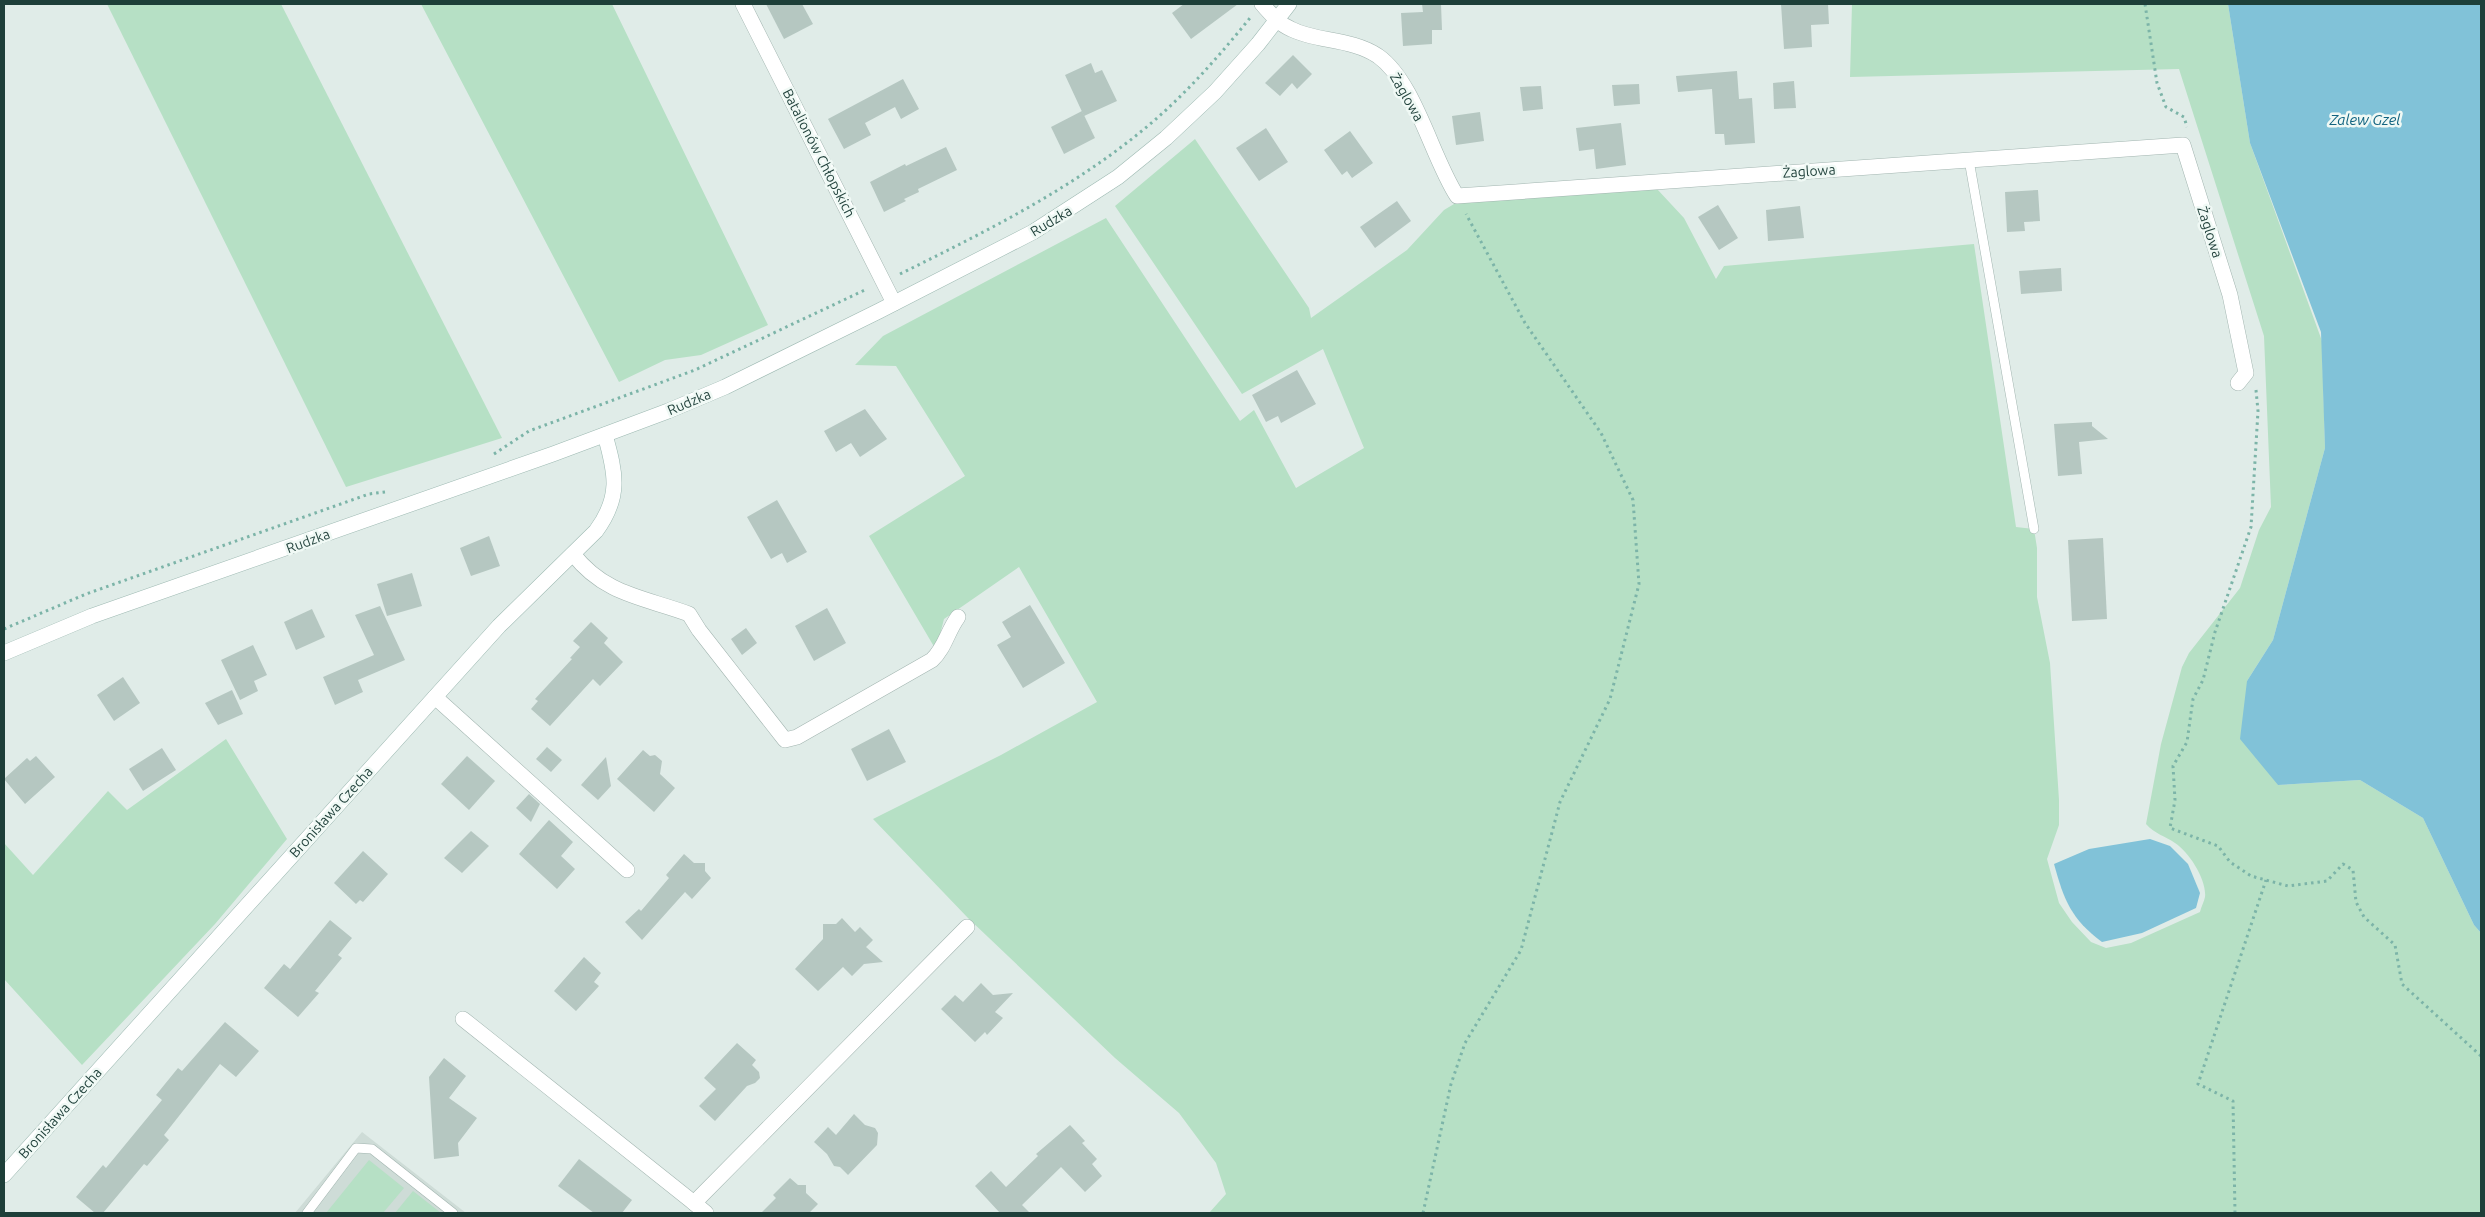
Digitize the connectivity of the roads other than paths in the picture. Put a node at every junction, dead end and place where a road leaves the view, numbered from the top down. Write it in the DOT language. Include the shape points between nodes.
graph roads {
  1 [pos="743,4"];
  2 [pos="1289,4"];
  3 [pos="1259,7"];
  4 [pos="1277,20"];
  5 [pos="1969,160"];
  6 [pos="894,303"];
  7 [pos="2238,383"];
  8 [pos="605,435"];
  9 [pos="2034,529"];
  10 [pos="573,554"];
  11 [pos="958,617"];
  12 [pos="4,654"];
  13 [pos="434,697"];
  14 [pos="627,870"];
  15 [pos="967,926"];
  16 [pos="463,1019"];
  17 [pos="4,1175"];
  18 [pos="700,1208"];
  19 [pos="307,1213"];
  20 [pos="453,1213"];
  1 -- 6 [label="street, Batalionów Chłopskich"];
  2 -- 4 [label="street, Rudzka"];
  3 -- 4 [label="street, Żaglowa"];
  4 -- 5 [label="street, Żaglowa" via="1292,30 1359,46 1384,62 1394,72 1418,112 1446,179 1457,196"];
  4 -- 6 [label="street, Rudzka" via="1200,108 1118,177 1033,232"];
  5 -- 7 [label="street, Żaglowa" via="2183,145 2230,295 2246,373"];
  5 -- 9 [label="lane"];
  6 -- 8 [label="street, Rudzka" via="725,387"];
  8 -- 10 [label="street, Bronisława Czecha" via="615,475 613,500 602,522"];
  8 -- 12 [label="street, Rudzka" via="92,616"];
  10 -- 11 [label="street" via="603,584 689,614 785,740 797,737 932,660 942,650"];
  10 -- 13 [label="street, Bronisława Czecha" via="499,626"];
  13 -- 14 [label="street"];
  13 -- 17 [label="street, Bronisława Czecha"];
  15 -- 18 [label="street"];
  16 -- 18 [label="street"];
  19 -- 20 [label="lane" via="356,1148 364,1147 372,1149"];
}
